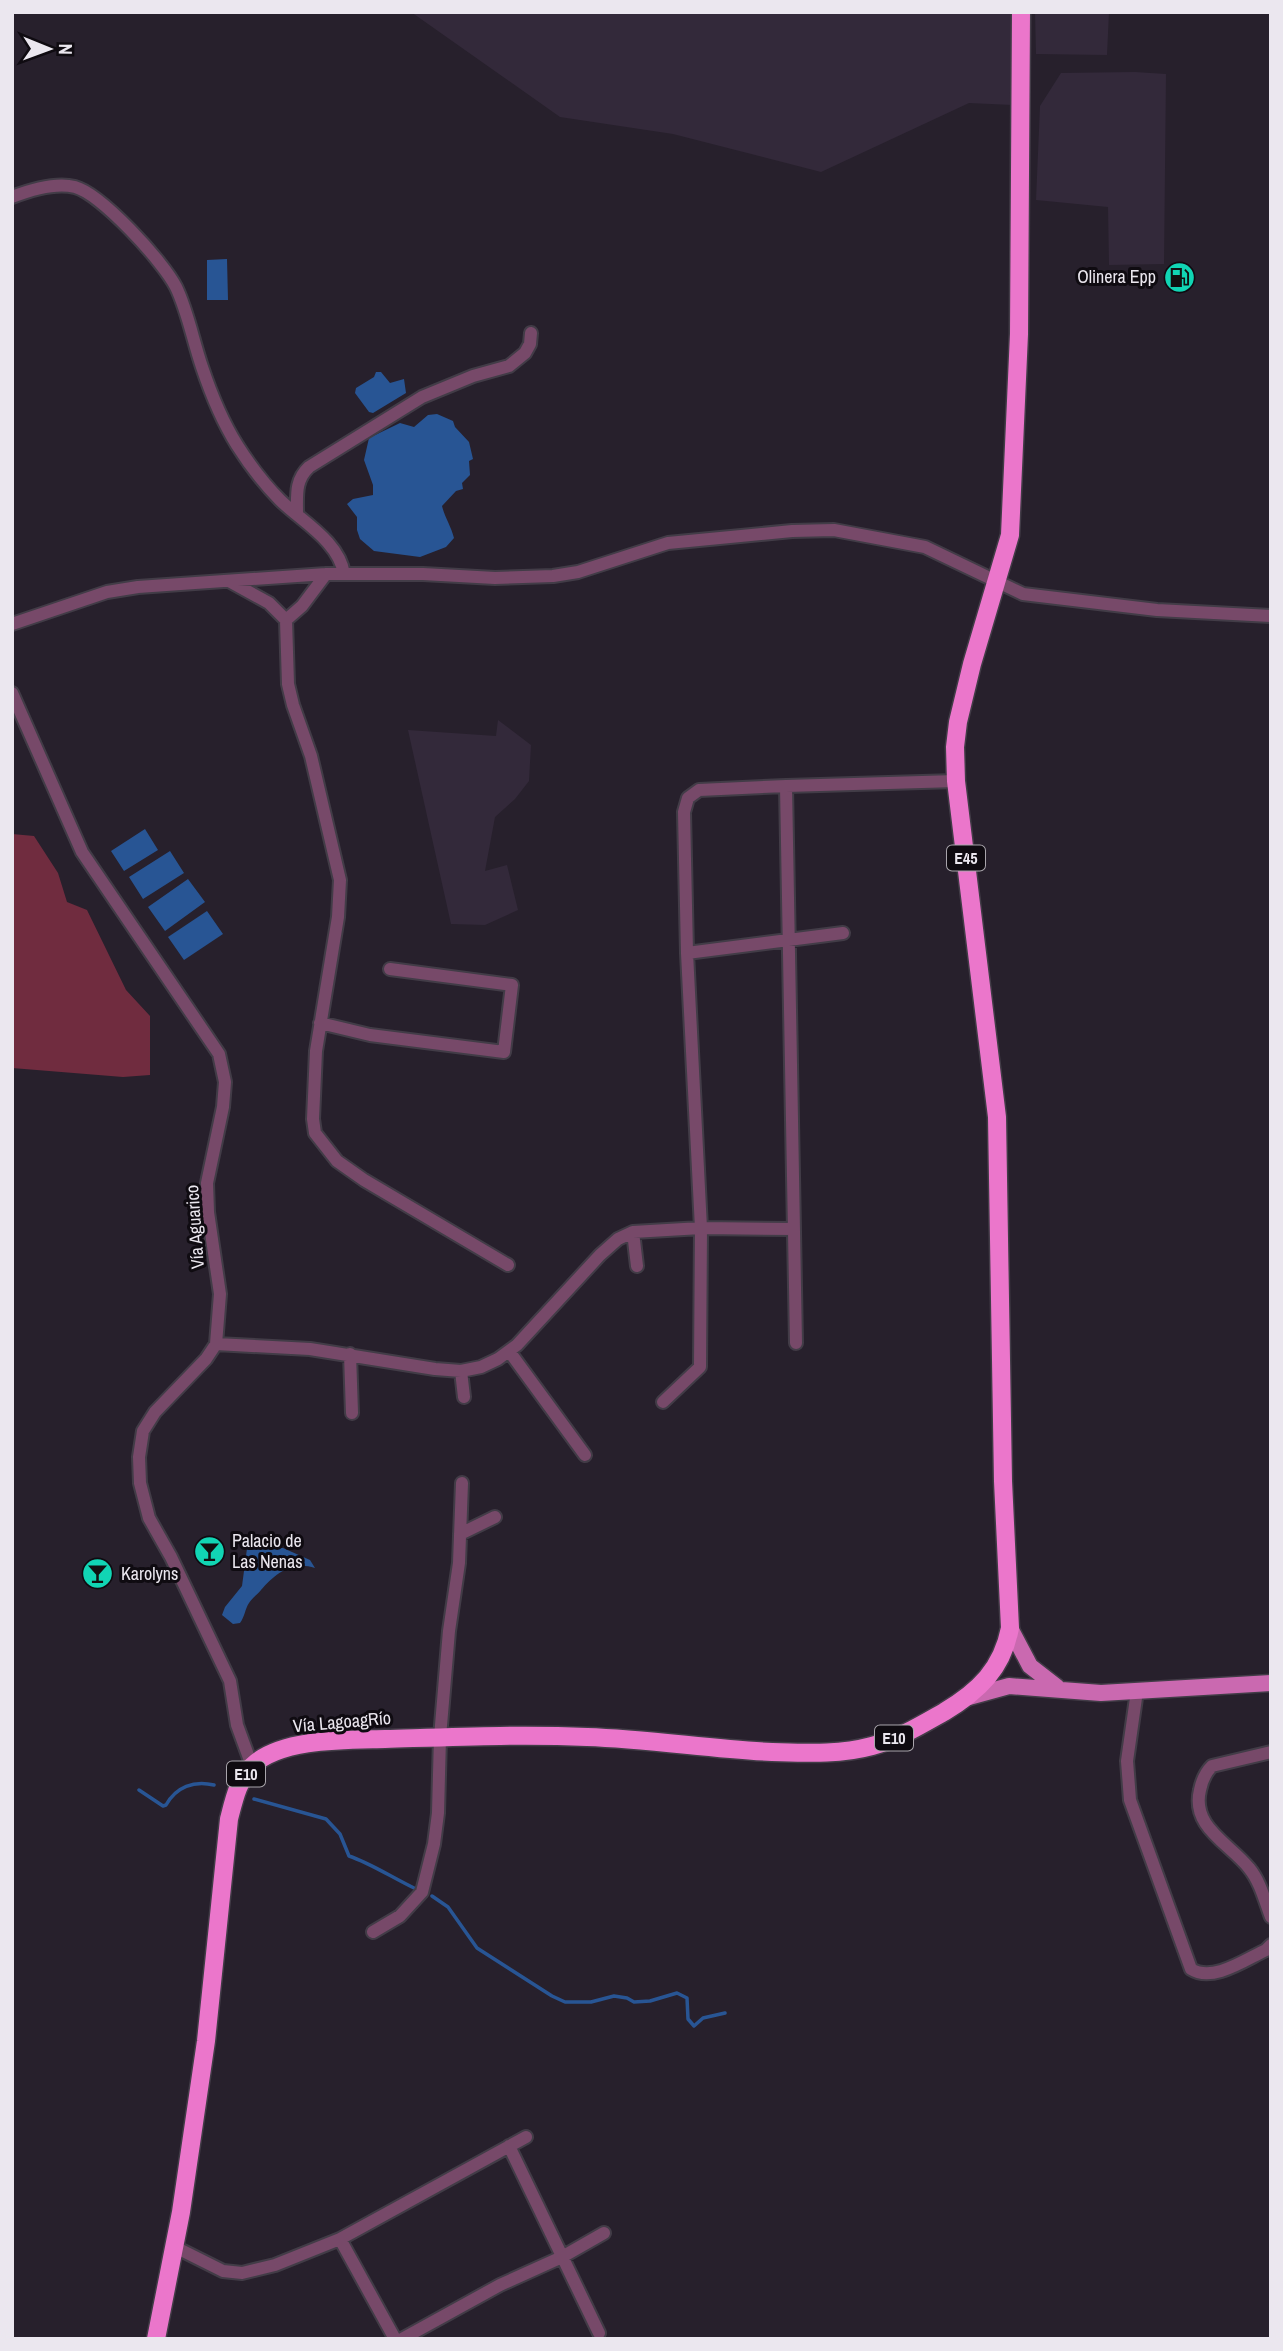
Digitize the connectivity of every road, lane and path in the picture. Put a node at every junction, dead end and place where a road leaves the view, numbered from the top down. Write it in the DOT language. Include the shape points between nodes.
graph roads {
  1 [pos="1021,12"];
  2 [pos="12,197"];
  3 [pos="531,334"];
  4 [pos="297,513"];
  5 [pos="326,574"];
  6 [pos="344,574"];
  7 [pos="227,579"];
  8 [pos="996,582"];
  9 [pos="1271,616"];
  10 [pos="286,620"];
  11 [pos="12,624"];
  12 [pos="12,693"];
  13 [pos="956,781"];
  14 [pos="786,786"];
  15 [pos="843,933"];
  16 [pos="790,940"];
  17 [pos="687,953"];
  18 [pos="390,969"];
  19 [pos="320,1023"];
  20 [pos="701,1228"];
  21 [pos="793,1228"];
  22 [pos="633,1232"];
  23 [pos="508,1265"];
  24 [pos="637,1266"];
  25 [pos="796,1343"];
  26 [pos="216,1344"];
  27 [pos="509,1351"];
  28 [pos="350,1354"];
  29 [pos="461,1371"];
  30 [pos="464,1397"];
  31 [pos="663,1402"];
  32 [pos="352,1413"];
  33 [pos="585,1455"];
  34 [pos="462,1483"];
  35 [pos="495,1517"];
  36 [pos="460,1534"];
  37 [pos="1010,1628"];
  38 [pos="1271,1683"];
  39 [pos="1059,1688"];
  40 [pos="1137,1691"];
  41 [pos="970,1697"];
  42 [pos="440,1737"];
  43 [pos="1271,1752"];
  44 [pos="252,1766"];
  45 [pos="1271,1917"];
  46 [pos="373,1932"];
  47 [pos="1271,1945"];
  48 [pos="526,2137"];
  49 [pos="509,2147"];
  50 [pos="604,2233"];
  51 [pos="340,2239"];
  52 [pos="173,2246"];
  53 [pos="562,2257"];
  54 [pos="599,2333"];
  55 [pos="156,2339"];
  56 [pos="395,2339"];
  57 [pos="402,2339"];
  1 -- 8 [label="highway, E45" via="1016,422 1010,535"];
  2 -- 4 [label="street" via="56,186 85,191 158,260 175,284 222,418 252,467"];
  3 -- 4 [label="street" via="525,353 509,366 422,397 309,467 299,478"];
  4 -- 6 [label="street" via="338,555"];
  5 -- 6 [label="street"];
  5 -- 7 [label="street"];
  5 -- 10 [label="street"];
  6 -- 8 [label="street" via="554,576 668,543 834,530 925,547"];
  7 -- 10 [label="street" via="269,603"];
  7 -- 11 [label="street" via="107,592"];
  8 -- 9 [label="street" via="1023,594 1157,610"];
  8 -- 13 [label="highway, E45" via="958,722"];
  10 -- 19 [label="street" via="293,705 311,756 340,880"];
  12 -- 26 [label="street, Vía Aguarico" via="82,852 219,1055 225,1082 223,1107 207,1183 220,1294"];
  13 -- 14 [label="street"];
  13 -- 37 [label="highway, E45" via="997,1116"];
  14 -- 16 [label="street"];
  14 -- 17 [label="street" via="699,790 688,798 684,812"];
  15 -- 16 [label="street"];
  16 -- 17 [label="street"];
  16 -- 21 [label="street"];
  17 -- 20 [label="street"];
  18 -- 19 [label="street" via="512,985 504,1052 370,1035"];
  19 -- 23 [label="street" via="313,1119 323,1146 364,1180"];
  20 -- 21 [label="street"];
  20 -- 22 [label="street"];
  20 -- 31 [label="street" via="700,1367"];
  21 -- 25 [label="street"];
  22 -- 24 [label="street"];
  22 -- 27 [label="street" via="600,1255"];
  26 -- 28 [label="street"];
  26 -- 44 [label="street" via="143,1431 140,1483 149,1518 230,1681 237,1725"];
  27 -- 29 [label="street" via="481,1367"];
  27 -- 33 [label="street"];
  28 -- 29 [label="street"];
  28 -- 32 [label="street"];
  29 -- 30 [label="street"];
  34 -- 36 [label="street"];
  35 -- 36 [label="street"];
  36 -- 42 [label="street"];
  37 -- 39 [label="main road" via="1030,1666"];
  37 -- 41 [label="highway, E45" via="997,1667"];
  38 -- 40 [label="main road"];
  39 -- 40 [label="main road"];
  39 -- 41 [label="main road" via="1009,1686"];
  40 -- 47 [label="street" via="1127,1761 1130,1800 1191,1969 1213,1974"];
  41 -- 42 [label="highway, Vía LagoagRío / E10" via="917,1728 873,1746 810,1754 586,1737"];
  42 -- 44 [label="highway, Vía LagoagRío / E10" via="299,1745 276,1751"];
  42 -- 46 [label="street" via="438,1814 422,1892 400,1916"];
  43 -- 45 [label="street" via="1212,1766 1198,1797 1199,1811 1216,1838 1251,1870"];
  44 -- 52 [label="highway, E10" via="238,1786 229,1819 206,2041"];
  48 -- 49 [label="street"];
  49 -- 51 [label="street"];
  49 -- 53 [label="street"];
  50 -- 53 [label="street"];
  51 -- 52 [label="street" via="242,2273 223,2271"];
  51 -- 56 [label="street"];
  52 -- 55 [label="highway, E10"];
  53 -- 54 [label="street"];
  53 -- 57 [label="street"];
}
